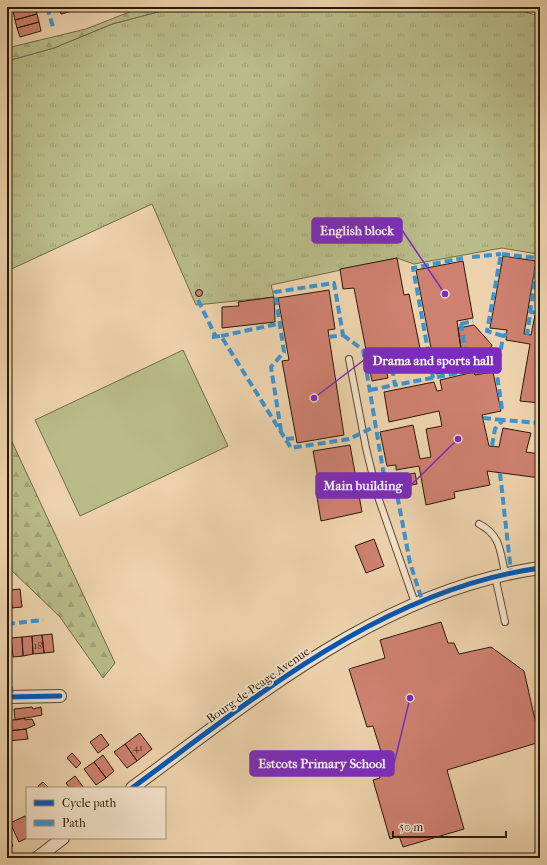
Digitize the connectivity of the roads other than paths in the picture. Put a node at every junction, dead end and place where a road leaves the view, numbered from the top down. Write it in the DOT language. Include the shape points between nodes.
graph roads {
  1 [pos="349,359"];
  2 [pos="480,524"];
  3 [pos="540,568"];
  4 [pos="500,575"];
  5 [pos="415,603"];
  6 [pos="505,622"];
  7 [pos="60,696"];
  8 [pos="7,697"];
  9 [pos="133,787"];
  10 [pos="62,839"];
  11 [pos="37,858"];
  1 -- 5 [label="lane" via="378,497"];
  2 -- 4 [label="lane" via="490,530 498,542"];
  3 -- 4 [label="street, Bourg-de-Peage Avenue"];
  4 -- 5 [label="street, Bourg-de-Peage Avenue"];
  4 -- 6 [label="lane"];
  5 -- 9 [label="street, Bourg-de-Peage Avenue" via="313,657"];
  7 -- 8 [label="street"];
  10 -- 11 [label="street"];
}
